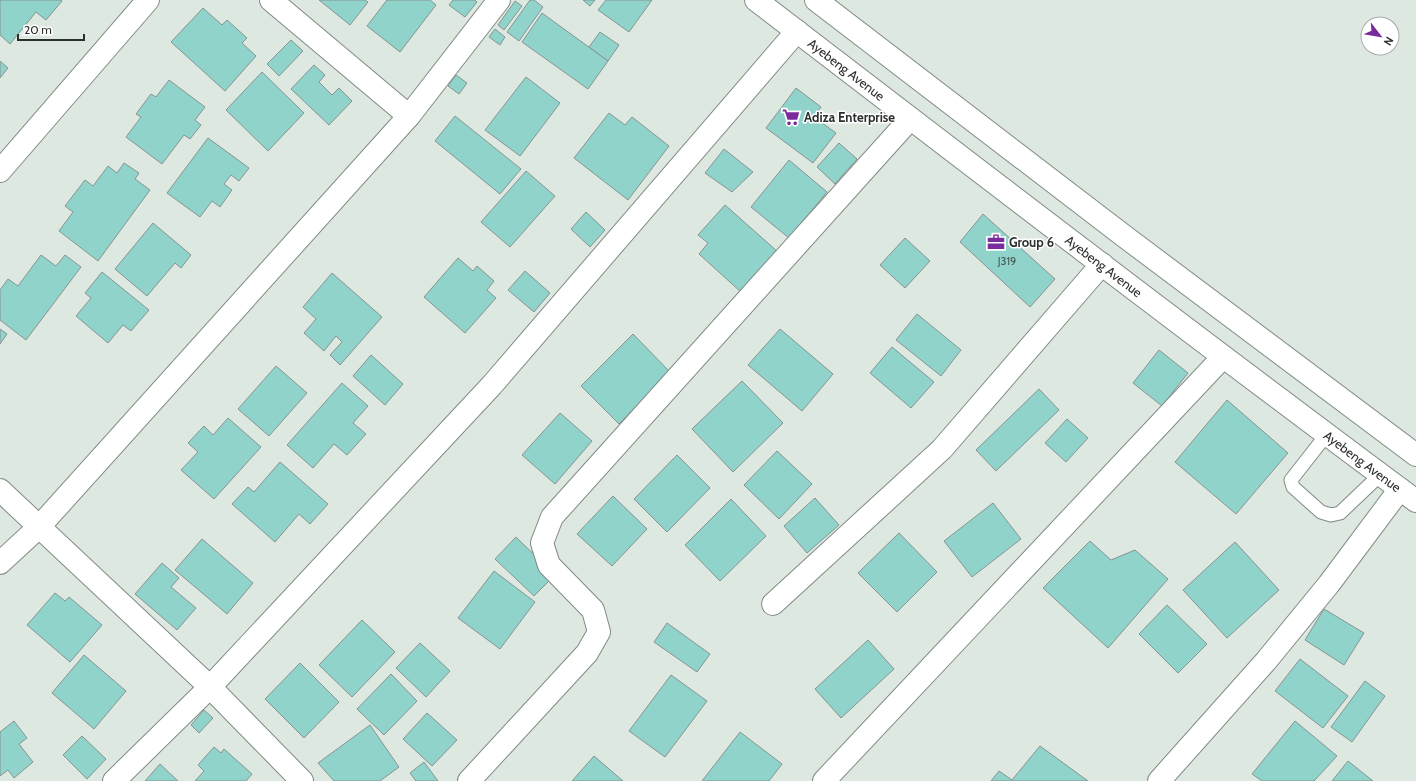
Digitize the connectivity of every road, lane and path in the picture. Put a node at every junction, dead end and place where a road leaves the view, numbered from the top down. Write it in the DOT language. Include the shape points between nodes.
graph roads {
  1 [pos="148,0"];
  2 [pos="271,0"];
  3 [pos="499,0"];
  4 [pos="756,0"];
  5 [pos="816,0"];
  6 [pos="797,31"];
  7 [pos="408,116"];
  8 [pos="910,120"];
  9 [pos="0,171"];
  10 [pos="1102,264"];
  11 [pos="1223,357"];
  12 [pos="1326,434"];
  13 [pos="1416,455"];
  14 [pos="1381,474"];
  15 [pos="0,490"];
  16 [pos="1408,495"];
  17 [pos="39,527"];
  18 [pos="0,563"];
  19 [pos="773,604"];
  20 [pos="210,687"];
  21 [pos="114,781"];
  22 [pos="302,781"];
  23 [pos="468,781"];
  24 [pos="824,781"];
  25 [pos="1159,781"];
  1 -- 9 [label="street"];
  2 -- 7 [label="street"];
  3 -- 7 [label="street"];
  4 -- 6 [label="street, Ayebeng Avenue"];
  5 -- 13 [label="street"];
  6 -- 8 [label="street, Ayebeng Avenue"];
  6 -- 20 [label="street" via="492,385"];
  7 -- 17 [label="street"];
  8 -- 10 [label="street, Ayebeng Avenue"];
  8 -- 23 [label="street" via="552,517 542,543 548,565 594,610 599,632 587,653"];
  10 -- 11 [label="street, Ayebeng Avenue"];
  10 -- 19 [label="street" via="942,449"];
  11 -- 12 [label="street, Ayebeng Avenue"];
  11 -- 24 [label="street"];
  12 -- 14 [label="street, Ayebeng Avenue"];
  12 -- 14 [label="lane" via="1292,480 1293,487 1321,512 1331,515 1340,513"];
  14 -- 16 [label="street, Ayebeng Avenue"];
  15 -- 17 [label="street"];
  16 -- 25 [label="street"];
  17 -- 18 [label="street"];
  17 -- 20 [label="street"];
  20 -- 21 [label="street"];
  20 -- 22 [label="street"];
}
